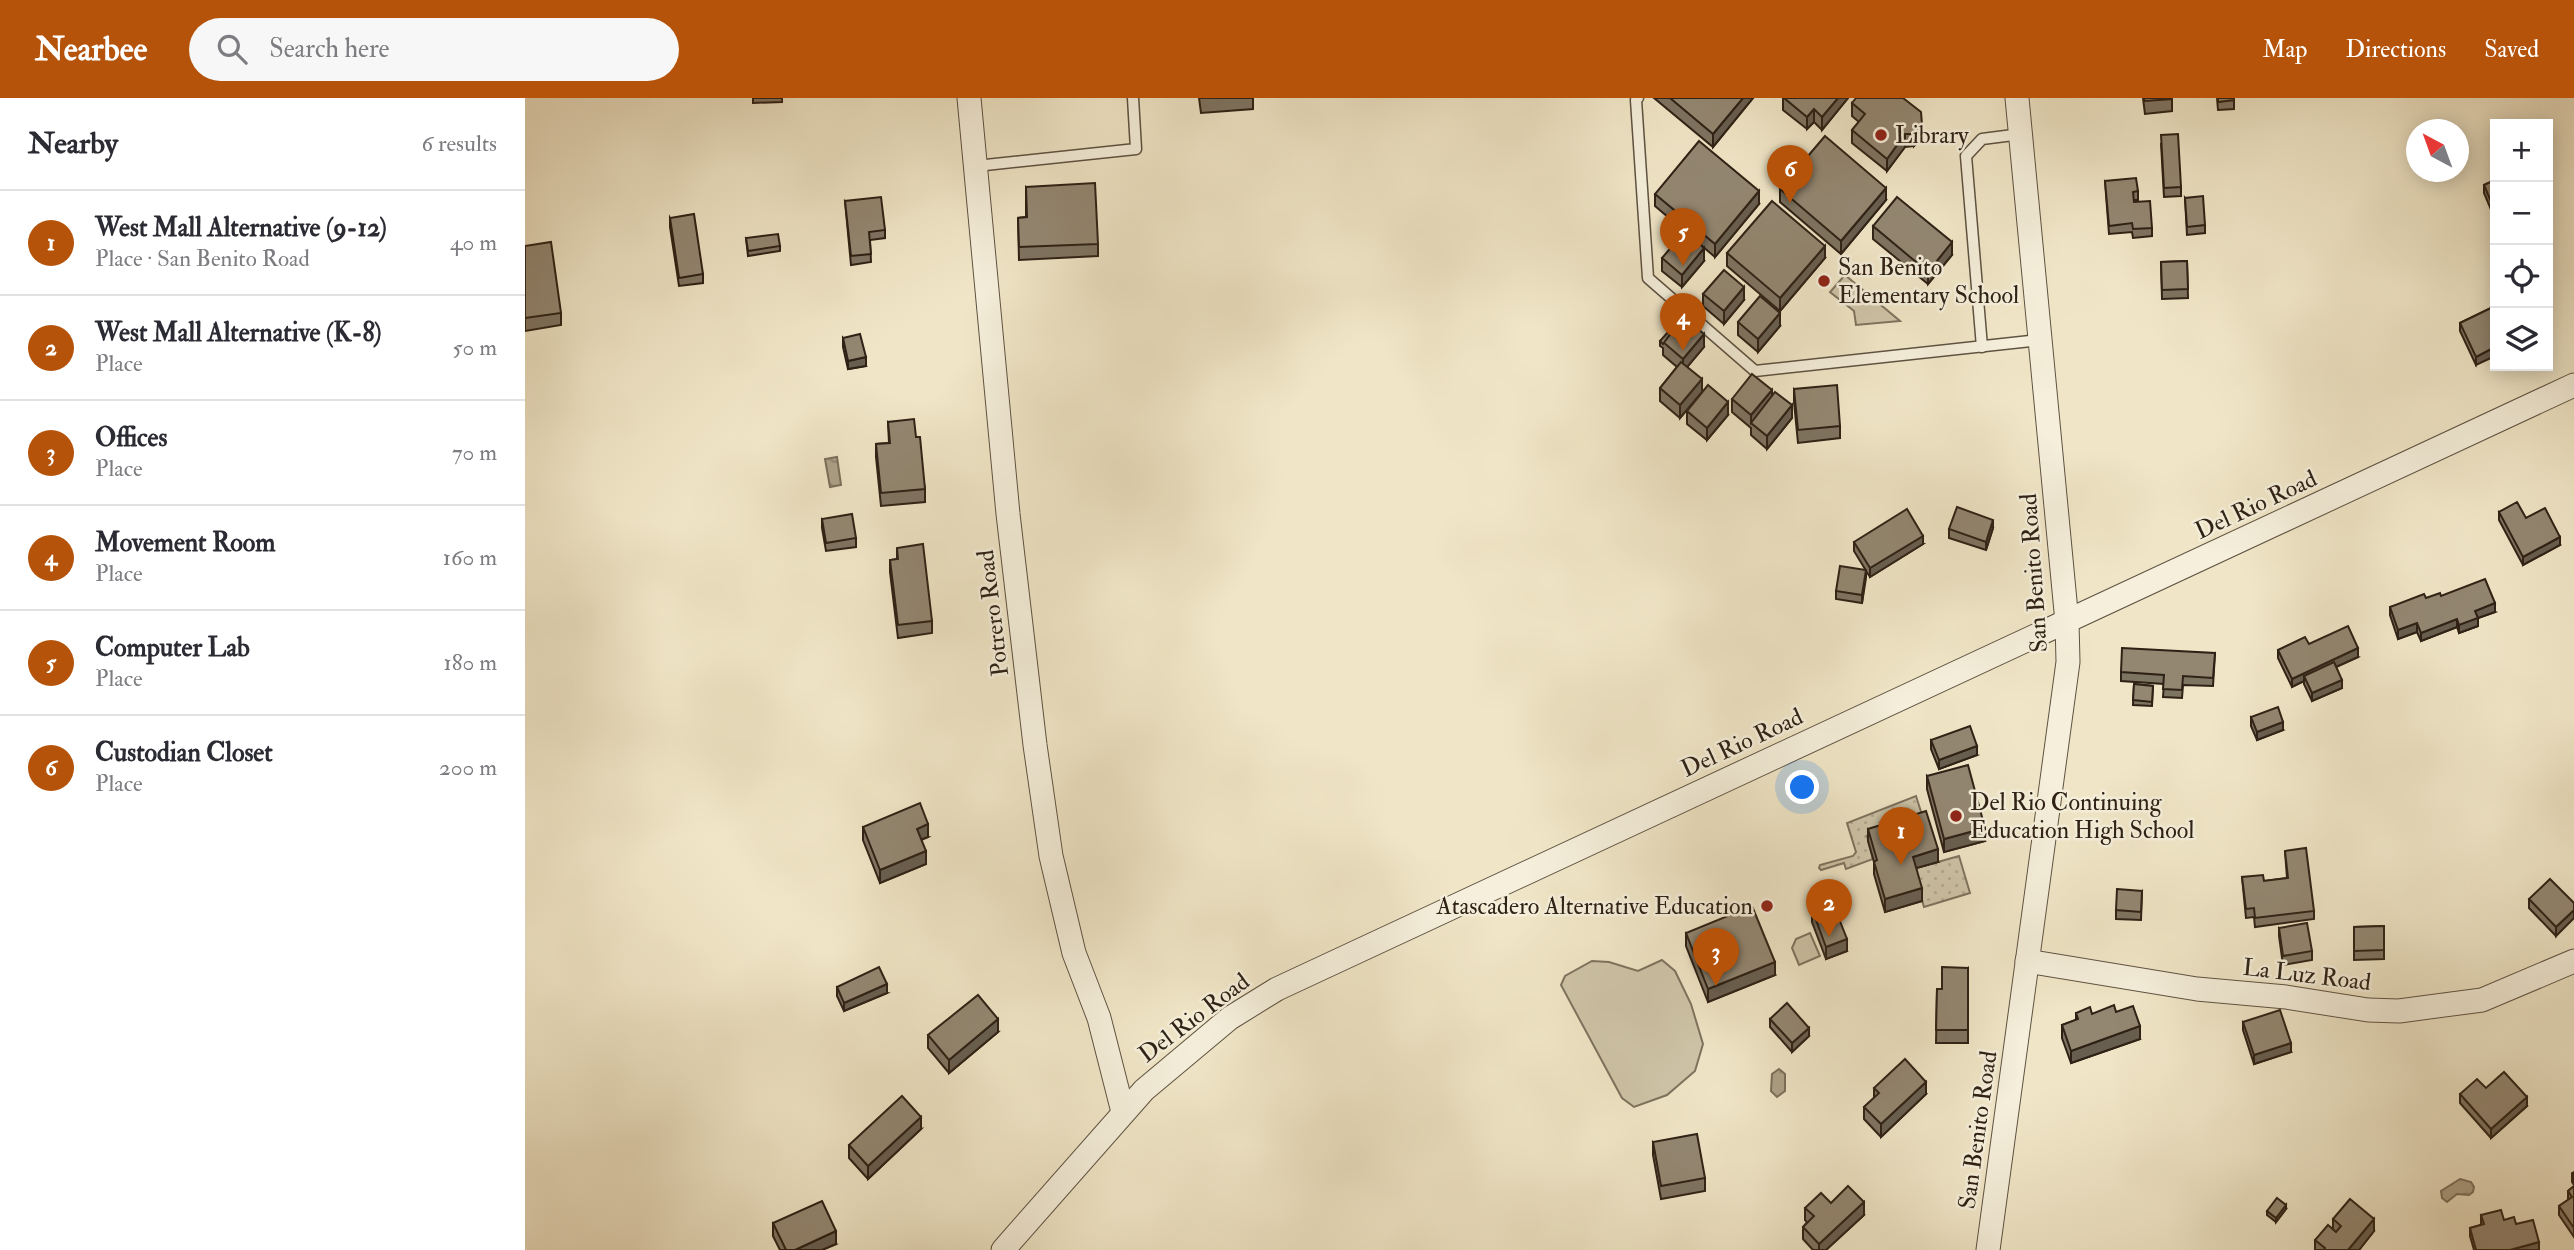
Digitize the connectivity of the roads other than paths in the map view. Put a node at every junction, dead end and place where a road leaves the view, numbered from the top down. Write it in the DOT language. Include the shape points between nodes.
graph roads {
  1 [pos="969,98"];
  2 [pos="1133,98"];
  3 [pos="1638,98"];
  4 [pos="2017,98"];
  5 [pos="2021,134"];
  6 [pos="976,166"];
  7 [pos="2040,340"];
  8 [pos="1982,346"];
  9 [pos="2574,385"];
  10 [pos="2067,622"];
  11 [pos="2027,961"];
  12 [pos="2574,961"];
  13 [pos="1123,1112"];
  14 [pos="1003,1250"];
  15 [pos="1988,1250"];
  1 -- 6 [label="street, Potrero Road"];
  2 -- 6 [label="lane" via="1136,149"];
  3 -- 8 [label="lane" via="1648,278 1755,371"];
  4 -- 5 [label="street, San Benito Road"];
  5 -- 7 [label="street, San Benito Road"];
  5 -- 8 [label="lane" via="1982,139 1966,156"];
  6 -- 13 [label="street, Potrero Road" via="1008,514 1051,856 1074,953 1100,1018"];
  7 -- 8 [label="lane"];
  7 -- 10 [label="street, San Benito Road"];
  9 -- 10 [label="street, Del Rio Road"];
  10 -- 11 [label="street, San Benito Road" via="2068,662"];
  10 -- 13 [label="street, Del Rio Road" via="1277,989 1230,1018"];
  11 -- 12 [label="street, La Luz Road" via="2196,989 2399,1011 2482,1000"];
  11 -- 15 [label="street, San Benito Road"];
  13 -- 14 [label="street, Del Rio Road"];
}
